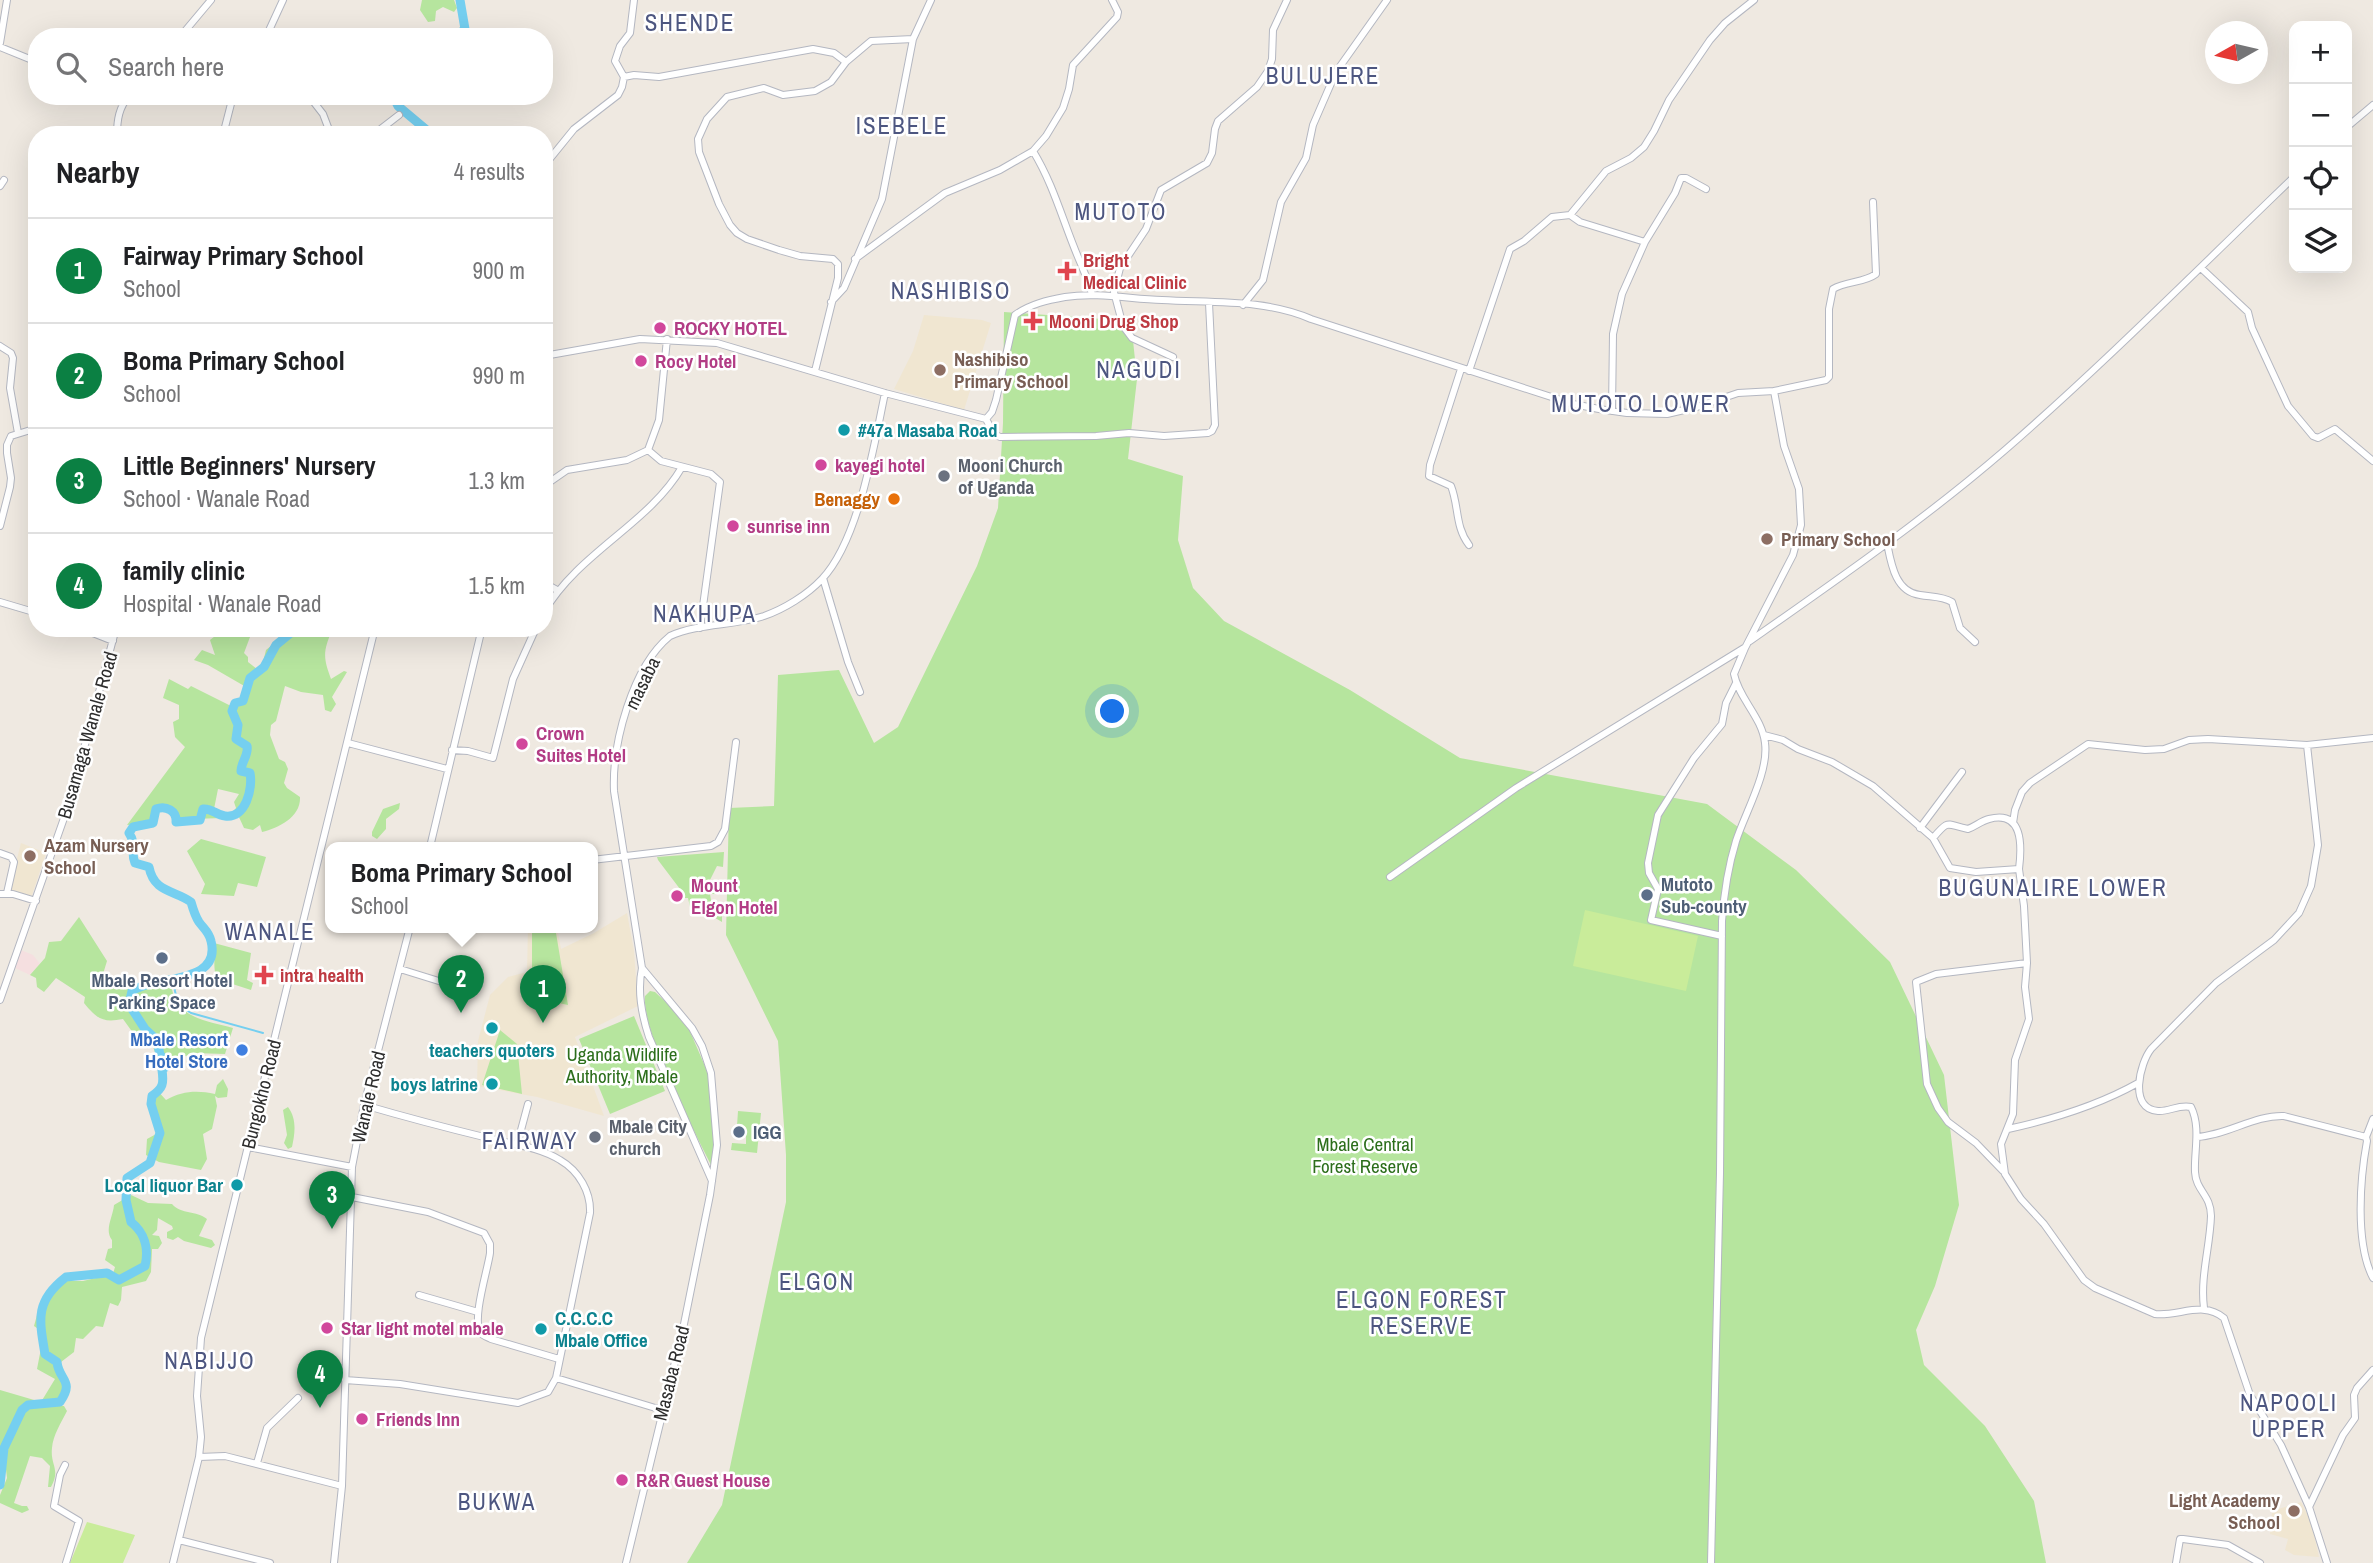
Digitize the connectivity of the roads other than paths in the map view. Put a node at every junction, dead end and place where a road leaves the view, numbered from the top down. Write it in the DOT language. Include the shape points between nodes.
graph roads {
  1 [pos="7,0"];
  2 [pos="211,0"];
  3 [pos="283,0"];
  4 [pos="634,0"];
  5 [pos="931,0"];
  6 [pos="1112,0"];
  7 [pos="1287,0"];
  8 [pos="1387,0"];
  9 [pos="1754,0"];
  10 [pos="188,28"];
  11 [pos="272,28"];
  12 [pos="912,39"];
  13 [pos="0,45"];
  14 [pos="28,58"];
  15 [pos="846,62"];
  16 [pos="624,77"];
  17 [pos="121,105"];
  18 [pos="231,105"];
  19 [pos="316,105"];
  20 [pos="2373,106"];
  21 [pos="400,116"];
  22 [pos="2352,124"];
  23 [pos="117,126"];
  24 [pos="225,126"];
  25 [pos="328,126"];
  26 [pos="386,126"];
  27 [pos="1033,151"];
  28 [pos="553,155"];
  29 [pos="2289,182"];
  30 [pos="1706,189"];
  31 [pos="1873,202"];
  32 [pos="1570,215"];
  33 [pos="1645,242"];
  34 [pos="855,259"];
  35 [pos="2201,268"];
  36 [pos="1092,295"];
  37 [pos="1115,297"];
  38 [pos="830,303"];
  39 [pos="1209,303"];
  40 [pos="1242,305"];
  41 [pos="667,339"];
  42 [pos="0,346"];
  43 [pos="553,354"];
  44 [pos="1173,356"];
  45 [pos="1461,369"];
  46 [pos="816,371"];
  47 [pos="1469,372"];
  48 [pos="1774,391"];
  49 [pos="885,393"];
  50 [pos="1612,411"];
  51 [pos="986,419"];
  52 [pos="28,430"];
  53 [pos="18,433"];
  54 [pos="648,450"];
  55 [pos="2373,461"];
  56 [pos="682,467"];
  57 [pos="553,480"];
  58 [pos="0,526"];
  59 [pos="1887,543"];
  60 [pos="1469,545"];
  61 [pos="823,578"];
  62 [pos="553,588"];
  63 [pos="557,590"];
  64 [pos="553,597"];
  65 [pos="0,602"];
  66 [pos="28,610"];
  67 [pos="700,628"];
  68 [pos="105,637"];
  69 [pos="114,637"];
  70 [pos="373,637"];
  71 [pos="480,637"];
  72 [pos="532,637"];
  73 [pos="113,640"];
  74 [pos="1975,642"];
  75 [pos="1747,645"];
  76 [pos="1736,683"];
  77 [pos="860,692"];
  78 [pos="1764,735"];
  79 [pos="2373,738"];
  80 [pos="736,741"];
  81 [pos="348,743"];
  82 [pos="2307,745"];
  83 [pos="452,750"];
  84 [pos="447,769"];
  85 [pos="1962,772"];
  86 [pos="2013,823"];
  87 [pos="1920,828"];
  88 [pos="1933,838"];
  89 [pos="431,842"];
  90 [pos="0,853"];
  91 [pos="623,857"];
  92 [pos="598,859"];
  93 [pos="2019,869"];
  94 [pos="1390,877"];
  95 [pos="3,893"];
  96 [pos="36,901"];
  97 [pos="409,933"];
  98 [pos="1722,936"];
  99 [pos="2027,963"];
  100 [pos="642,968"];
  101 [pos="400,969"];
  102 [pos="658,989"];
  103 [pos="471,991"];
  104 [pos="640,993"];
  105 [pos="0,1000"];
  106 [pos="2138,1083"];
  107 [pos="528,1104"];
  108 [pos="364,1105"];
  109 [pos="2373,1119"];
  110 [pos="2008,1129"];
  111 [pos="2197,1137"];
  112 [pos="2366,1137"];
  113 [pos="517,1145"];
  114 [pos="248,1147"];
  115 [pos="352,1167"];
  116 [pos="2005,1172"];
  117 [pos="712,1181"];
  118 [pos="352,1198"];
  119 [pos="2373,1278"];
  120 [pos="419,1296"];
  121 [pos="2204,1308"];
  122 [pos="478,1312"];
  123 [pos="559,1359"];
  124 [pos="2373,1370"];
  125 [pos="556,1378"];
  126 [pos="345,1380"];
  127 [pos="298,1398"];
  128 [pos="662,1410"];
  129 [pos="199,1457"];
  130 [pos="257,1463"];
  131 [pos="65,1465"];
  132 [pos="342,1486"];
  133 [pos="2309,1507"];
  134 [pos="179,1540"];
  135 [pos="66,1563"];
  136 [pos="173,1563"];
  137 [pos="270,1563"];
  138 [pos="334,1563"];
  139 [pos="625,1563"];
  140 [pos="1711,1563"];
  141 [pos="2176,1563"];
  142 [pos="2260,1563"];
  143 [pos="2327,1563"];
  1 -- 13 [label="street"];
  2 -- 10 [label="street"];
  3 -- 11 [label="street"];
  4 -- 16 [label="street" via="630,33 615,61"];
  5 -- 12 [label="street"];
  6 -- 27 [label="street" via="1117,17 1073,65 1063,108"];
  7 -- 37 [label="street" via="1273,30 1271,66 1257,86 1218,121 1207,163 1161,190 1146,229 1120,268"];
  8 -- 40 [label="street" via="1336,72 1313,125 1308,154 1281,202 1263,279"];
  9 -- 32 [label="street" via="1713,37 1669,100 1644,147 1606,171"];
  12 -- 15 [label="street" via="871,41"];
  12 -- 34 [label="street" via="882,199"];
  13 -- 14 [label="street"];
  15 -- 16 [label="street" via="835,53 813,50 659,77"];
  15 -- 38 [label="street" via="831,82 815,91 783,95 764,88 727,97 707,119 698,139 719,204 737,233 779,250 833,259 838,264"];
  16 -- 28 [label="street" via="618,95 578,126"];
  17 -- 23 [label="street"];
  18 -- 24 [label="street"];
  19 -- 25 [label="street"];
  20 -- 22 [label="street"];
  21 -- 26 [label="street"];
  27 -- 34 [label="street" via="945,192"];
  27 -- 36 [label="street" via="1050,180"];
  29 -- 35 [label="street"];
  30 -- 33 [label="street" via="1681,178"];
  31 -- 48 [label="street" via="1875,274 1833,289 1829,377"];
  32 -- 33 [label="street"];
  32 -- 47 [label="street" via="1552,217 1507,253"];
  33 -- 50 [label="street" via="1627,279 1615,321"];
  34 -- 38 [label="street" via="844,288"];
  35 -- 55 [label="street" via="2250,315 2288,406 2299,421 2316,439 2336,430"];
  35 -- 59 [label="street" via="2003,451"];
  36 -- 37 [label="street"];
  36 -- 51 [label="street" via="1043,302 1015,316 996,400"];
  37 -- 39 [label="street"];
  37 -- 44 [label="street" via="1129,335"];
  38 -- 46 [label="street"];
  39 -- 40 [label="street"];
  39 -- 51 [label="street" via="1212,431 1164,436 1000,437"];
  40 -- 45 [label="street" via="1290,311"];
  41 -- 43 [label="street" via="632,340"];
  41 -- 46 [label="street" via="716,343"];
  41 -- 54 [label="street" via="659,420"];
  42 -- 53 [label="street" via="13,358 10,388"];
  45 -- 47 [label="street"];
  45 -- 60 [label="street" via="1429,475 1451,486 1458,524"];
  46 -- 49 [label="street"];
  47 -- 50 [label="street" via="1573,404"];
  48 -- 50 [label="street" via="1738,393 1667,414"];
  48 -- 75 [label="street" via="1784,446 1799,489 1801,525 1794,555"];
  49 -- 51 [label="street"];
  49 -- 61 [label="street, masaba" via="855,518"];
  52 -- 53 [label="street"];
  53 -- 58 [label="street" via="7,445 11,478"];
  54 -- 56 [label="street" via="661,461"];
  54 -- 57 [label="street" via="627,460 567,470"];
  56 -- 63 [label="street" via="668,489"];
  56 -- 67 [label="street" via="711,474 720,482"];
  59 -- 74 [label="street" via="1898,582 1914,594 1952,602 1960,628"];
  59 -- 75 [label="street"];
  61 -- 67 [label="street, masaba" via="765,615"];
  61 -- 77 [label="street"];
  62 -- 63 [label="street"];
  63 -- 64 [label="street"];
  65 -- 66 [label="street"];
  67 -- 91 [label="street, masaba" via="664,641 633,692 614,765"];
  68 -- 73 [label="street"];
  69 -- 73 [label="street, Busamaga Wanale Road"];
  70 -- 81 [label="street, Bungokho Road"];
  71 -- 83 [label="street"];
  72 -- 83 [label="street" via="513,680 493,758"];
  73 -- 96 [label="street, Busamaga Wanale Road" via="70,801"];
  75 -- 76 [label="street" via="1735,670"];
  75 -- 94 [label="street" via="1517,788"];
  76 -- 78 [label="street"];
  76 -- 98 [label="street" via="1721,724 1658,815 1648,863 1658,889 1651,920"];
  78 -- 87 [label="street" via="1832,762 1879,792"];
  78 -- 98 [label="street" via="1765,761 1729,867"];
  79 -- 82 [label="street"];
  80 -- 91 [label="street" via="725,829 718,842"];
  81 -- 84 [label="street"];
  81 -- 114 [label="street, Bungokho Road"];
  82 -- 86 [label="street" via="2208,738 2145,750 2088,744 2030,783 2022,792"];
  82 -- 106 [label="street" via="2318,845 2311,886 2299,913 2274,940 2216,984 2151,1049"];
  83 -- 84 [label="street"];
  84 -- 89 [label="street"];
  85 -- 87 [label="street"];
  86 -- 88 [label="street" via="1999,817 1968,829 1949,823"];
  86 -- 93 [label="street" via="2021,841"];
  87 -- 88 [label="street"];
  88 -- 93 [label="street" via="1952,869"];
  90 -- 95 [label="street" via="14,862"];
  91 -- 92 [label="street"];
  91 -- 100 [label="street, masaba"];
  93 -- 99 [label="street"];
  95 -- 96 [label="street"];
  96 -- 105 [label="street, Busamaga Wanale Road"];
  97 -- 101 [label="street, Wanale Road"];
  98 -- 140 [label="street"];
  99 -- 110 [label="street" via="2029,1019 2015,1060 2015,1103"];
  99 -- 116 [label="street" via="1936,974 1916,982 1931,1093 1948,1122"];
  100 -- 102 [label="street, Masaba Road"];
  100 -- 104 [label="street"];
  101 -- 103 [label="street"];
  101 -- 108 [label="street, Wanale Road"];
  102 -- 104 [label="street"];
  102 -- 117 [label="street, Masaba Road" via="692,1028 711,1073 717,1145"];
  104 -- 117 [label="street" via="649,1037"];
  106 -- 110 [label="street" via="2052,1120"];
  106 -- 111 [label="street" via="2149,1109 2192,1107"];
  107 -- 113 [label="street"];
  108 -- 113 [label="street"];
  108 -- 115 [label="street, Wanale Road"];
  109 -- 112 [label="street"];
  110 -- 116 [label="street" via="2000,1151"];
  111 -- 112 [label="street" via="2275,1115"];
  111 -- 121 [label="street" via="2195,1173 2211,1215"];
  112 -- 119 [label="street" via="2363,1246"];
  113 -- 123 [label="street" via="569,1166 590,1202"];
  114 -- 115 [label="street"];
  114 -- 129 [label="street, Bungokho Road" via="201,1338"];
  115 -- 118 [label="street, Wanale Road"];
  116 -- 121 [label="street" via="2084,1280 2155,1314"];
  117 -- 128 [label="street, Masaba Road"];
  118 -- 122 [label="street" via="429,1212 484,1233 490,1253"];
  118 -- 126 [label="street, Wanale Road"];
  120 -- 122 [label="street"];
  121 -- 133 [label="street" via="2224,1318 2250,1395 2281,1445"];
  122 -- 123 [label="street" via="482,1335"];
  123 -- 125 [label="street"];
  124 -- 133 [label="street" via="2357,1388 2355,1418"];
  125 -- 126 [label="street" via="548,1392 518,1403"];
  125 -- 128 [label="street"];
  126 -- 132 [label="street, Wanale Road"];
  127 -- 130 [label="street" via="267,1428"];
  128 -- 139 [label="street, Masaba Road"];
  129 -- 130 [label="street" via="219,1455"];
  129 -- 134 [label="street, Bungokho Road"];
  130 -- 132 [label="street"];
  131 -- 135 [label="street" via="54,1506 79,1521"];
  132 -- 138 [label="street, Wanale Road"];
  133 -- 143 [label="street"];
  134 -- 136 [label="street, Bungokho Road"];
  134 -- 137 [label="street"];
  141 -- 142 [label="street" via="2183,1539 2228,1545"];
}
